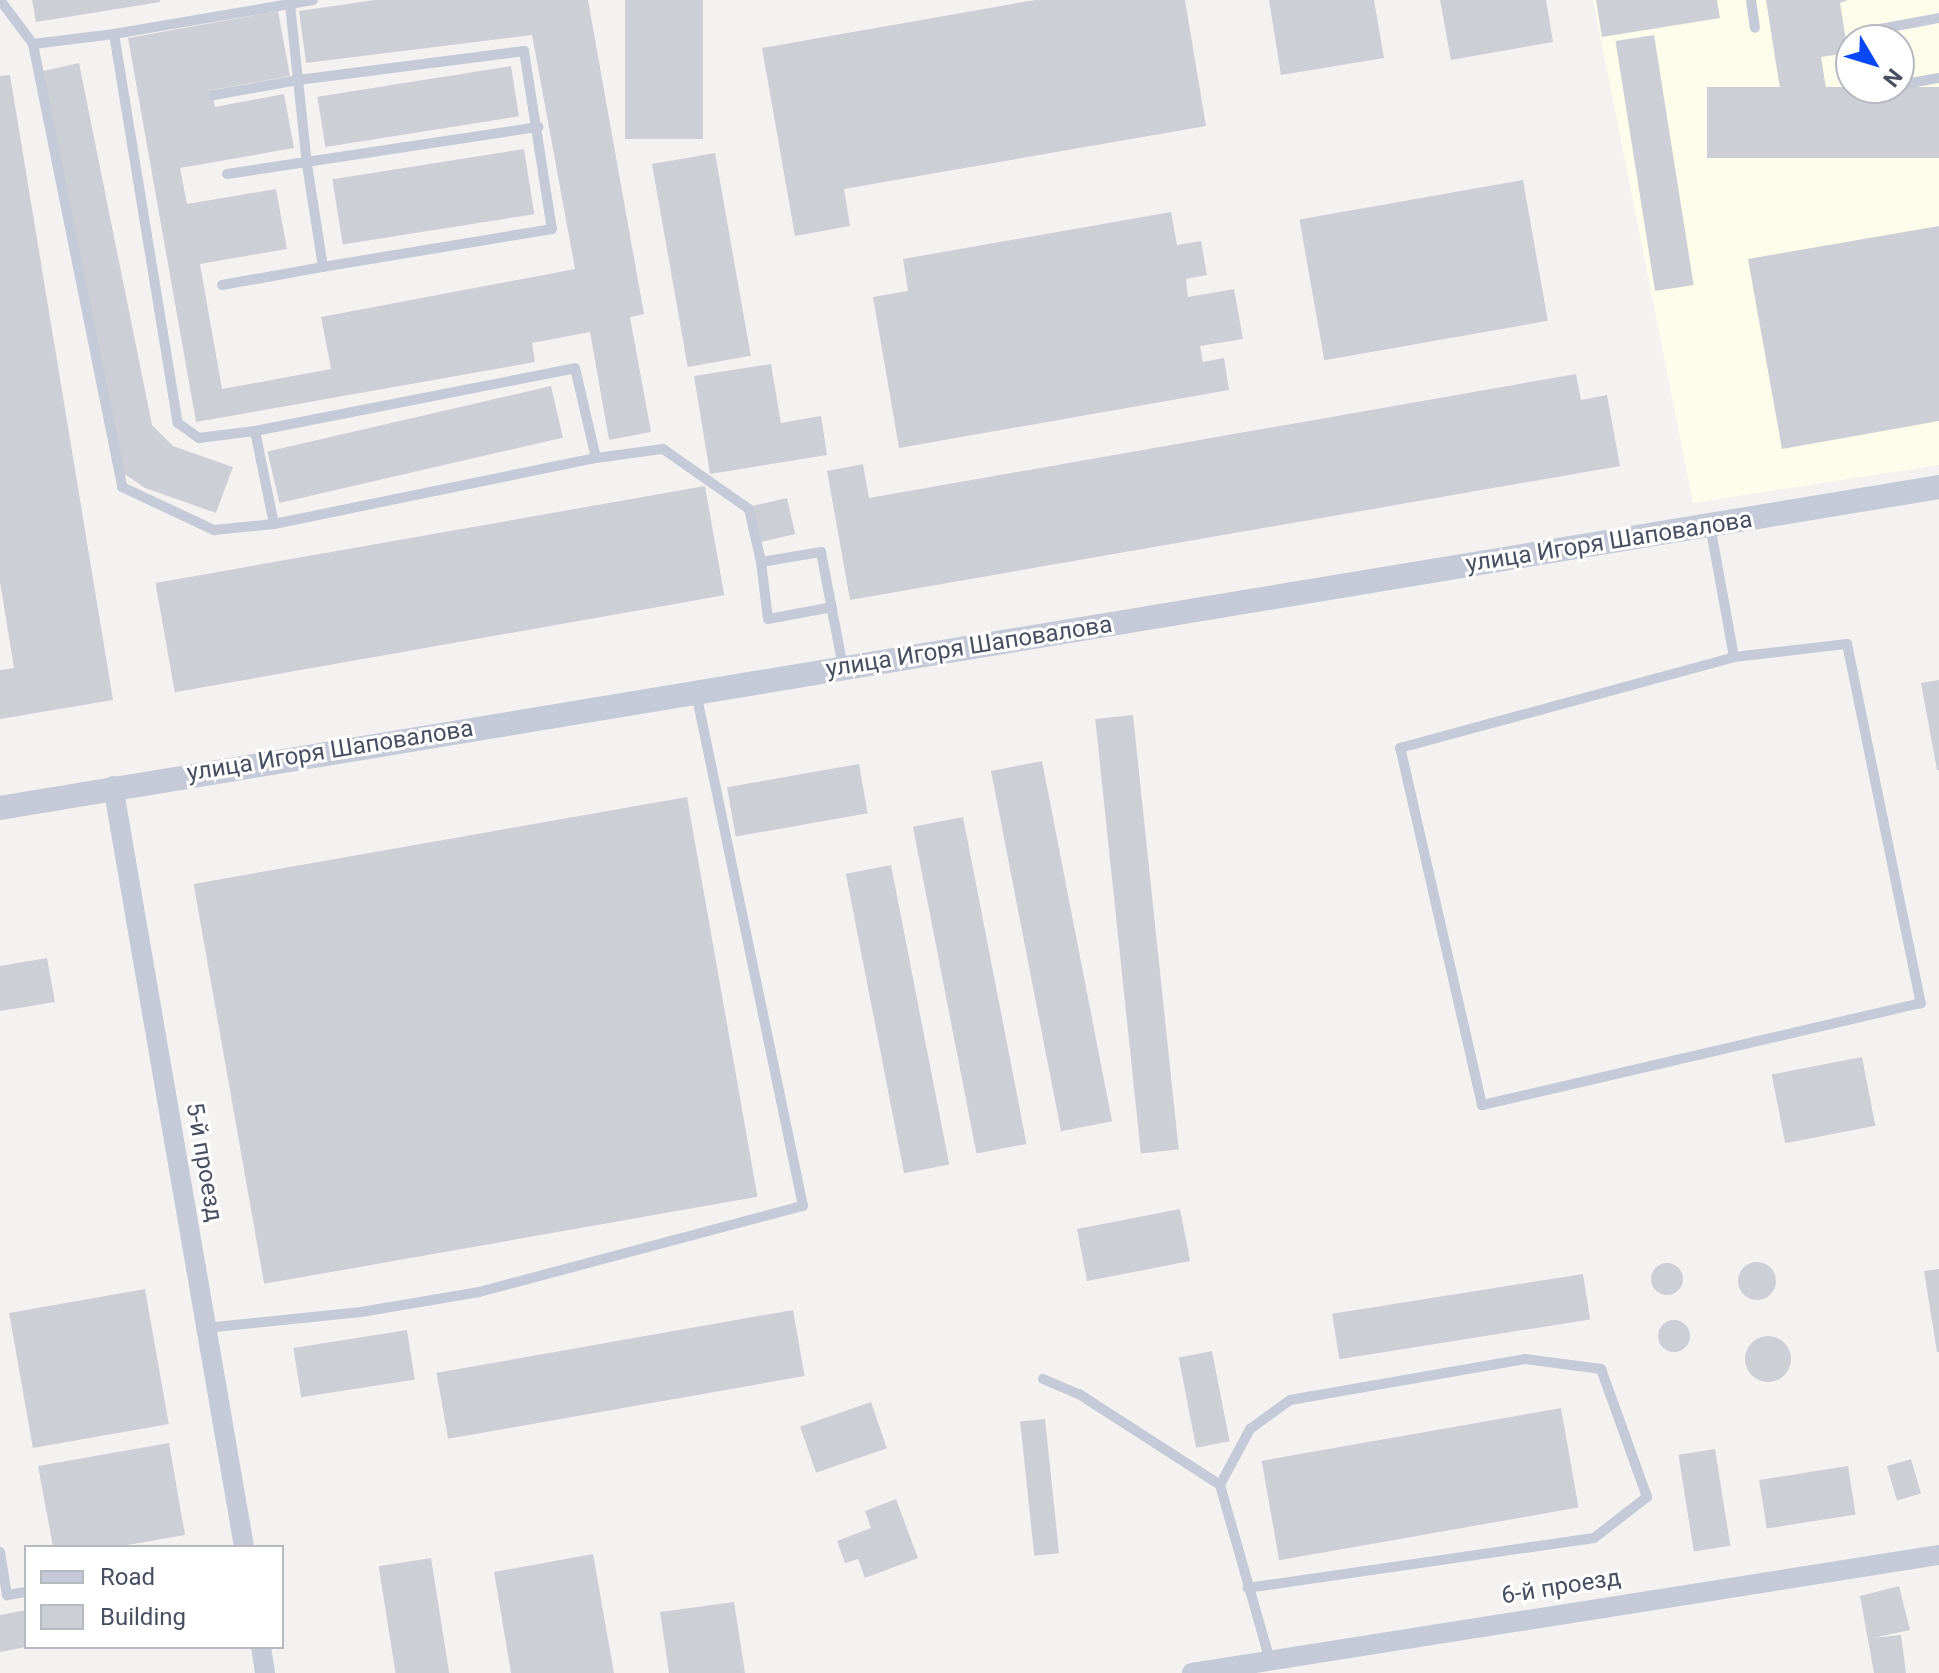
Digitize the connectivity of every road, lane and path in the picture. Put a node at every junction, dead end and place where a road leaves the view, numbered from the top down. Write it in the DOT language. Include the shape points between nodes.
graph roads {
  1 [pos="0,0"];
  2 [pos="313,0"];
  3 [pos="1751,0"];
  4 [pos="290,4"];
  5 [pos="1939,18"];
  6 [pos="1907,24"];
  7 [pos="1755,28"];
  8 [pos="114,34"];
  9 [pos="33,44"];
  10 [pos="1939,78"];
  11 [pos="298,80"];
  12 [pos="1915,82"];
  13 [pos="214,95"];
  14 [pos="538,127"];
  15 [pos="307,165"];
  16 [pos="227,174"];
  17 [pos="323,267"];
  18 [pos="222,285"];
  19 [pos="255,431"];
  20 [pos="596,458"];
  21 [pos="1939,487"];
  22 [pos="274,524"];
  23 [pos="1710,525"];
  24 [pos="761,562"];
  25 [pos="832,607"];
  26 [pos="1734,657"];
  27 [pos="843,667"];
  28 [pos="696,691"];
  29 [pos="113,786"];
  30 [pos="0,808"];
  31 [pos="206,1328"];
  32 [pos="1043,1379"];
  33 [pos="1220,1485"];
  34 [pos="244,1545"];
  35 [pos="0,1552"];
  36 [pos="1939,1555"];
  37 [pos="1248,1588"];
  38 [pos="24,1592"];
  39 [pos="261,1649"];
  40 [pos="1270,1660"];
  41 [pos="265,1673"];
  42 [pos="1192,1673"];
  1 -- 9 [label="lane"];
  2 -- 4 [label="lane"];
  3 -- 7 [label="lane"];
  4 -- 8 [label="lane"];
  4 -- 11 [label="lane"];
  5 -- 6 [label="lane"];
  8 -- 9 [label="lane"];
  8 -- 19 [label="lane" via="178,423 199,438"];
  9 -- 22 [label="lane" via="122,487 214,530"];
  10 -- 12 [label="lane"];
  11 -- 13 [label="lane"];
  11 -- 14 [label="lane" via="524,51"];
  11 -- 15 [label="lane"];
  14 -- 15 [label="lane"];
  14 -- 17 [label="lane" via="552,229"];
  15 -- 16 [label="lane"];
  15 -- 17 [label="lane"];
  17 -- 18 [label="lane"];
  19 -- 20 [label="lane" via="575,368"];
  19 -- 22 [label="lane"];
  20 -- 22 [label="lane"];
  20 -- 24 [label="lane" via="663,449 749,509"];
  21 -- 23 [label="street, улица Игоря Шаповалова"];
  23 -- 26 [label="lane"];
  23 -- 27 [label="street, улица Игоря Шаповалова"];
  24 -- 25 [label="lane" via="821,552"];
  24 -- 25 [label="lane" via="768,619"];
  25 -- 27 [label="lane"];
  26 -- 26 [label="lane" via="1847,644 1921,1003 1482,1105 1400,748"];
  27 -- 28 [label="street, улица Игоря Шаповалова"];
  28 -- 29 [label="street, улица Игоря Шаповалова"];
  28 -- 31 [label="lane" via="803,1206 479,1292 361,1312"];
  29 -- 30 [label="street, улица Игоря Шаповалова"];
  29 -- 31 [label="street, 5-й проезд"];
  31 -- 34 [label="street, 5-й проезд"];
  32 -- 33 [label="lane" via="1079,1394"];
  33 -- 37 [label="lane"];
  33 -- 37 [label="lane" via="1250,1429 1290,1400 1525,1359 1601,1369 1647,1497 1594,1538"];
  35 -- 38 [label="lane" via="7,1595"];
  36 -- 40 [label="street, 6-й проезд"];
  37 -- 40 [label="lane"];
  39 -- 41 [label="street"];
  40 -- 42 [label="street, 6-й проезд"];
}
